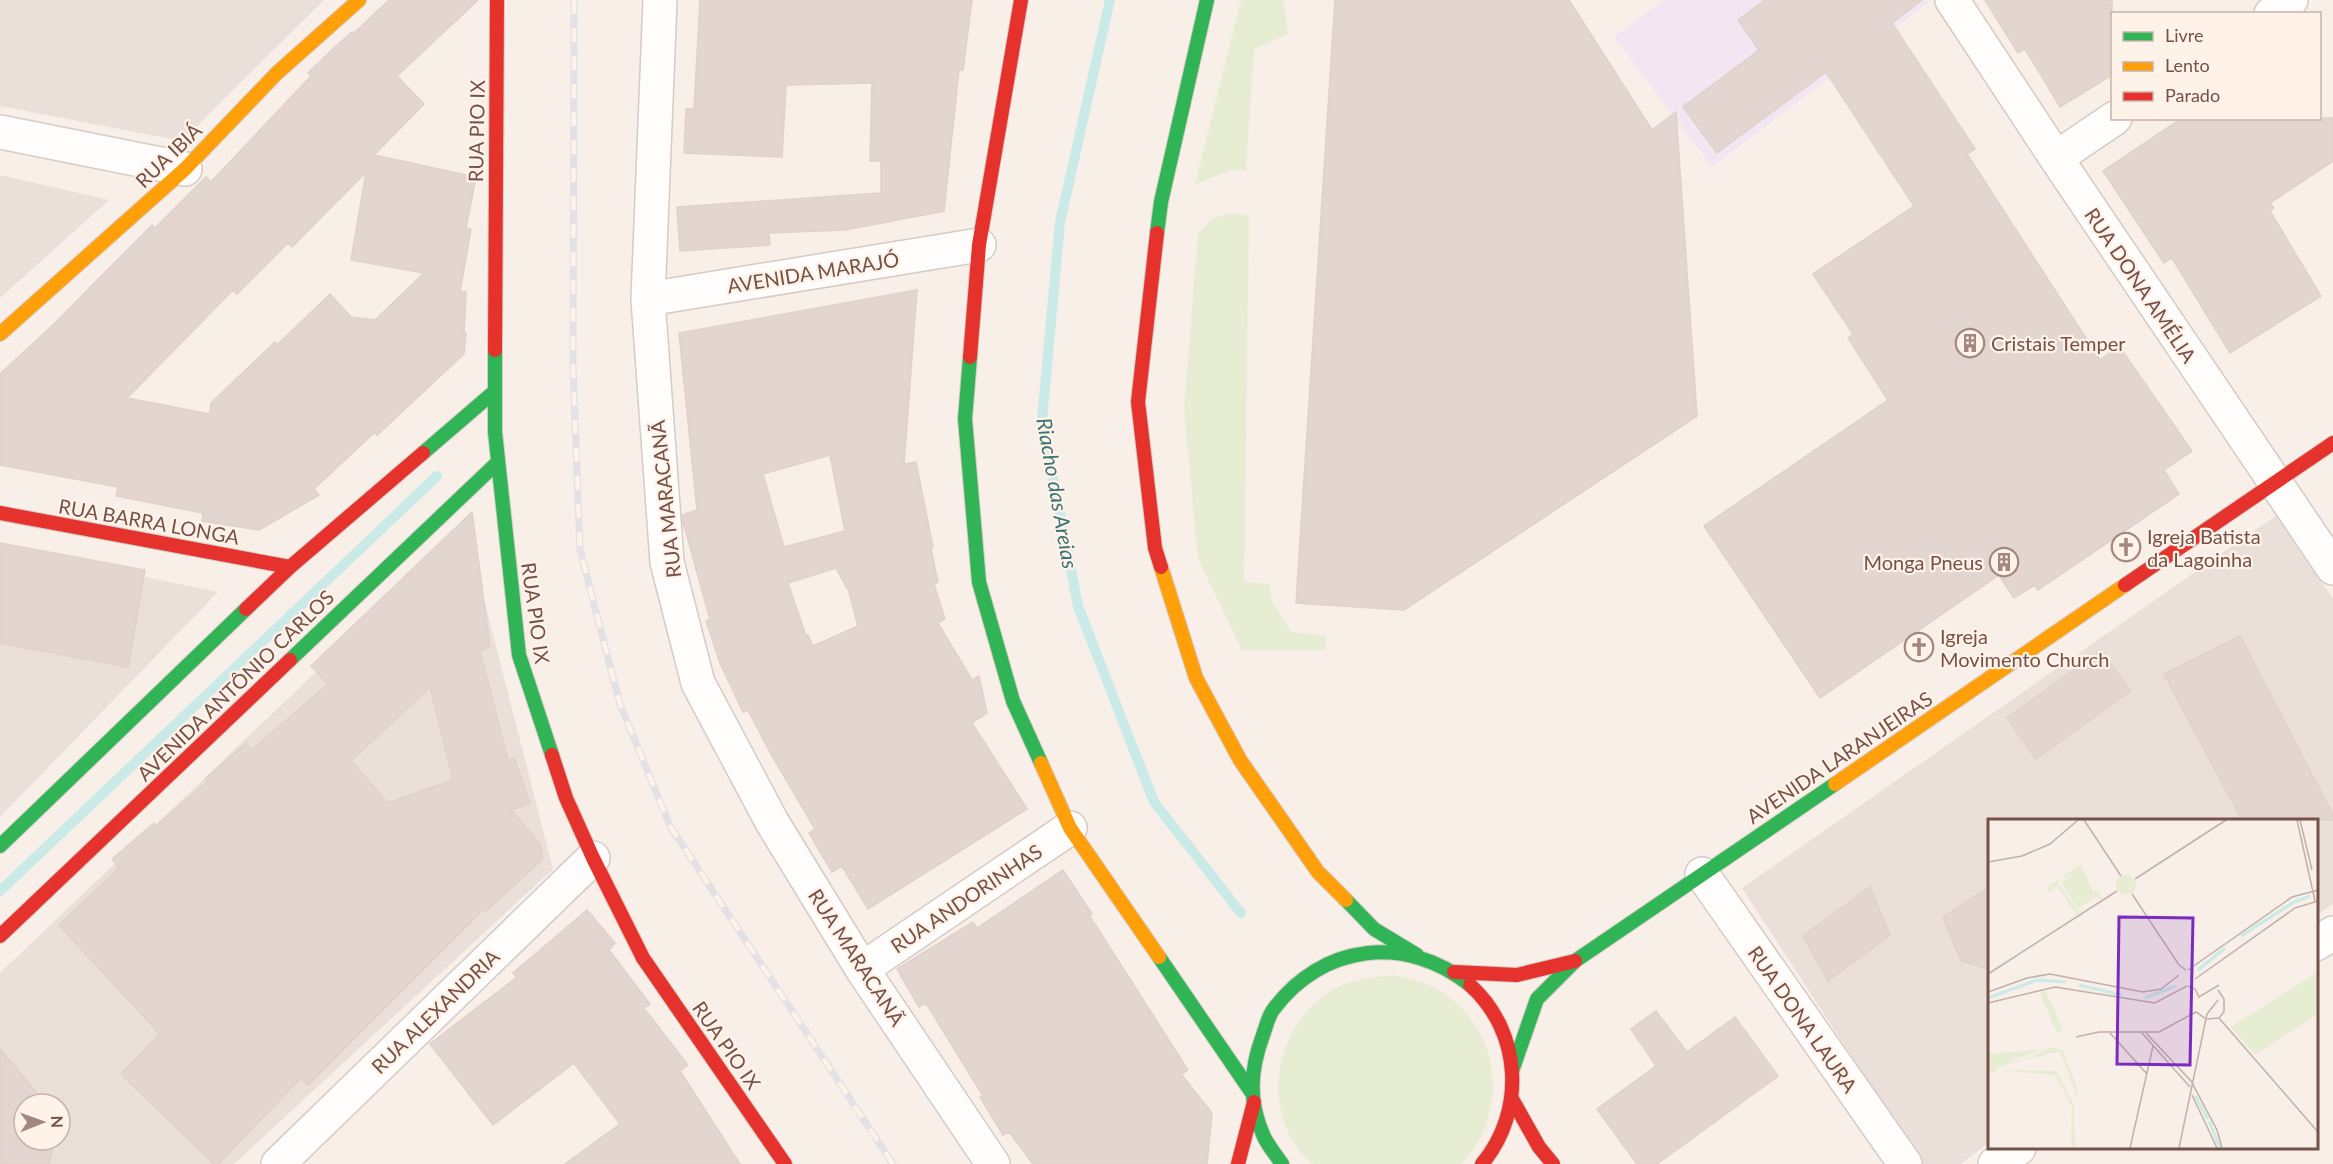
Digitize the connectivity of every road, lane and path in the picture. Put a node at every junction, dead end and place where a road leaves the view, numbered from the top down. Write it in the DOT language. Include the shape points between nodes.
graph roads {
  1 [pos="359,0"];
  2 [pos="497,0"];
  3 [pos="660,0"];
  4 [pos="1021,0"];
  5 [pos="1207,0"];
  6 [pos="1952,0"];
  7 [pos="2290,0"];
  8 [pos="2274,12"];
  9 [pos="2112,120"];
  10 [pos="0,132"];
  11 [pos="2056,158"];
  12 [pos="185,170"];
  13 [pos="979,245"];
  14 [pos="648,299"];
  15 [pos="0,334"];
  16 [pos="495,391"];
  17 [pos="2333,443"];
  18 [pos="498,462"];
  19 [pos="2275,483"];
  20 [pos="0,513"];
  21 [pos="290,567"];
  22 [pos="2333,568"];
  23 [pos="1070,828"];
  24 [pos="0,846"];
  25 [pos="593,858"];
  26 [pos="1702,874"];
  27 [pos="2333,933"];
  28 [pos="0,936"];
  29 [pos="2318,943"];
  30 [pos="1417,955"];
  31 [pos="1575,961"];
  32 [pos="862,969"];
  33 [pos="1454,972"];
  34 [pos="1512,1071"];
  35 [pos="1253,1098"];
  36 [pos="1512,1099"];
  37 [pos="2018,1149"];
  38 [pos="278,1164"];
  39 [pos="785,1164"];
  40 [pos="993,1164"];
  41 [pos="1238,1164"];
  42 [pos="1282,1164"];
  43 [pos="1482,1164"];
  44 [pos="1553,1164"];
  45 [pos="1905,1164"];
  46 [pos="1995,1164"];
  1 -- 12 [label="street, RUA IBIÁ" via="277,73"];
  2 -- 16 [label="street, RUA PIO IX"];
  3 -- 14 [label="street, RUA MARACANÃ"];
  4 -- 13 [label="street"];
  5 -- 30 [label="street" via="1161,202 1138,402 1155,548 1196,678 1240,760 1318,872 1374,929"];
  6 -- 11 [label="street, RUA DONA AMÉLIA"];
  7 -- 8 [label="street"];
  9 -- 11 [label="street"];
  10 -- 12 [label="street"];
  11 -- 19 [label="street, RUA DONA AMÉLIA"];
  12 -- 15 [label="street, RUA IBIÁ"];
  13 -- 14 [label="street, AVENIDA MARAJÓ"];
  13 -- 23 [label="street" via="965,419 979,582 1013,701"];
  14 -- 32 [label="street, RUA MARACANÃ" via="667,562 698,683 772,822"];
  16 -- 18 [label="street, RUA PIO IX"];
  16 -- 21 [label="street"];
  17 -- 19 [label="street, AVENIDA LARANJEIRAS"];
  18 -- 25 [label="street, RUA PIO IX" via="519,655 566,798"];
  18 -- 28 [label="street, AVENIDA ANTÔNIO CARLOS"];
  19 -- 22 [label="street, RUA DONA AMÉLIA"];
  19 -- 26 [label="street, AVENIDA LARANJEIRAS"];
  20 -- 21 [label="street, RUA BARRA LONGA"];
  21 -- 24 [label="street"];
  23 -- 32 [label="street, RUA ANDORINHAS"];
  23 -- 35 [label="street"];
  25 -- 38 [label="street, RUA ALEXANDRIA"];
  25 -- 39 [label="street, RUA PIO IX" via="643,958"];
  26 -- 31 [label="street, AVENIDA LARANJEIRAS"];
  26 -- 45 [label="street, RUA DONA LAURA"];
  27 -- 29 [label="street"];
  30 -- 33 [label="street"];
  30 -- 35 [label="street" via="1375,950 1335,959 1299,981 1271,1012 1256,1051"];
  31 -- 33 [label="street, AVENIDA LARANJEIRAS" via="1517,975"];
  31 -- 34 [label="street, AVENIDA LARANJEIRAS" via="1537,999"];
  32 -- 40 [label="street, RUA MARACANÃ"];
  33 -- 34 [label="street" via="1483,999 1503,1032"];
  34 -- 36 [label="street"];
  35 -- 41 [label="street"];
  35 -- 42 [label="street" via="1264,1137"];
  36 -- 43 [label="street" via="1497,1145"];
  36 -- 44 [label="street"];
  37 -- 46 [label="street"];
}
